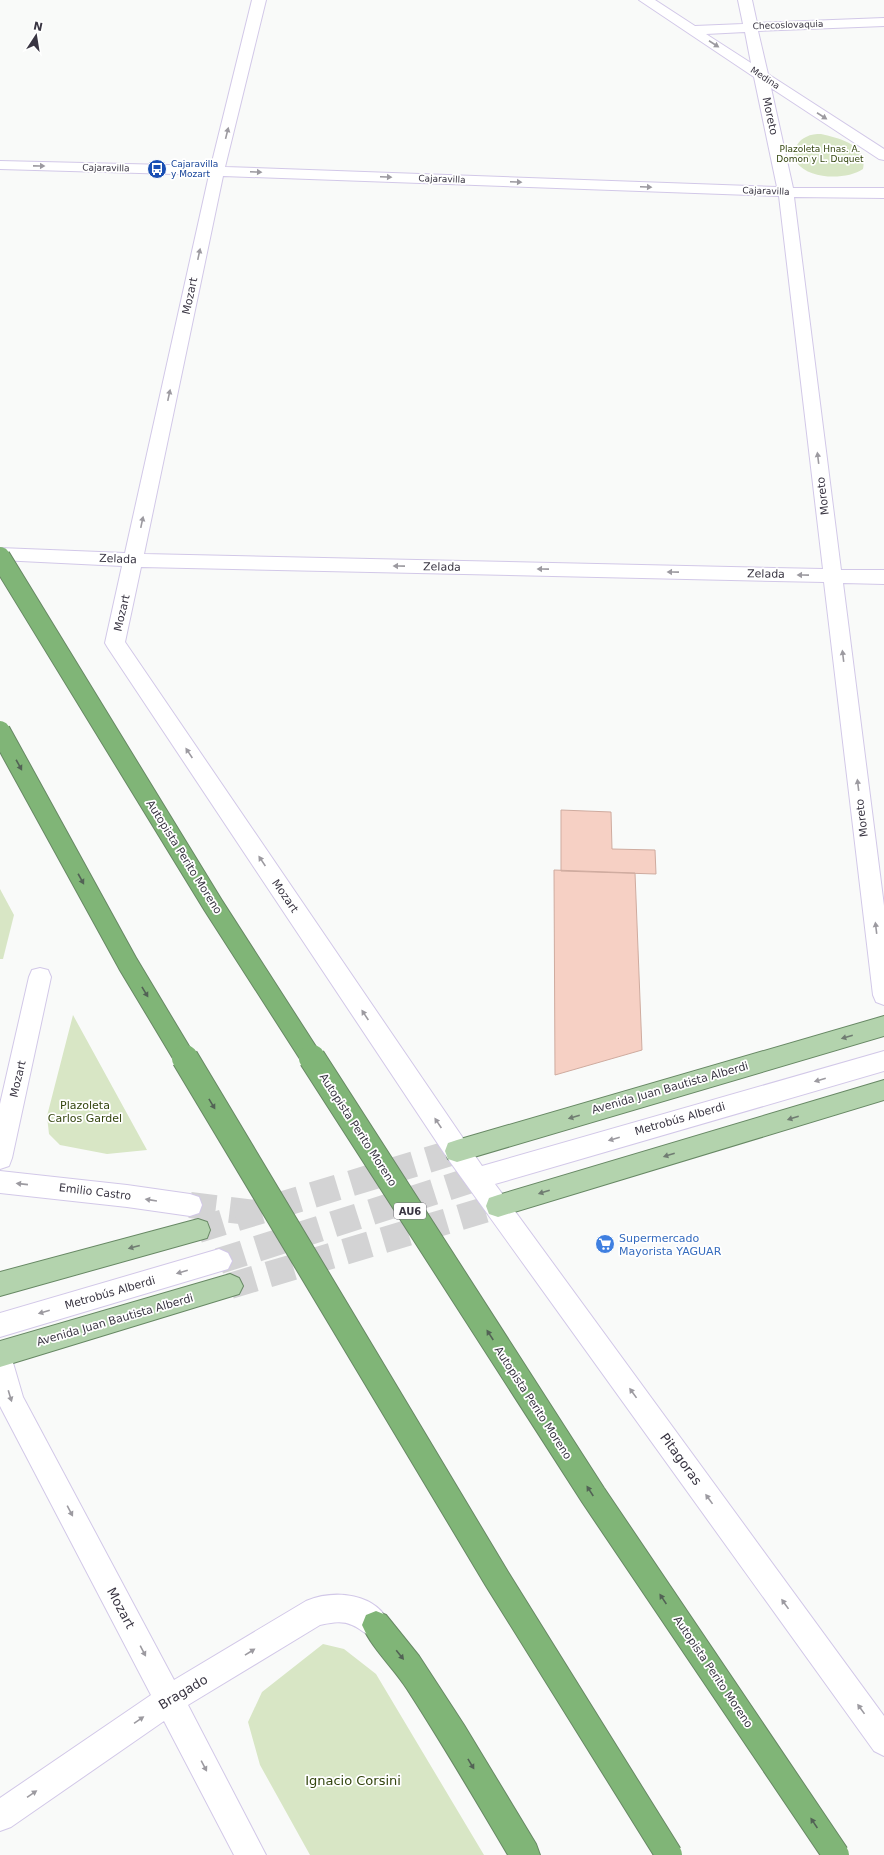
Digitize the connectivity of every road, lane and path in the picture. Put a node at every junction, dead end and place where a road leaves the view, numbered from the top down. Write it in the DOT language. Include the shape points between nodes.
graph roads {
  1 [pos="259,0"];
  2 [pos="646,0"];
  3 [pos="745,0"];
  4 [pos="884,22"];
  5 [pos="750,27"];
  6 [pos="692,30"];
  7 [pos="762,76"];
  8 [pos="884,156"];
  9 [pos="0,165"];
  10 [pos="217,171"];
  11 [pos="786,192"];
  12 [pos="884,193"];
  13 [pos="0,555"];
  14 [pos="134,560"];
  15 [pos="833,576"];
  16 [pos="884,577"];
  17 [pos="0,731"];
  18 [pos="40,977"];
  19 [pos="884,995"];
  20 [pos="884,1026"];
  21 [pos="884,1061"];
  22 [pos="884,1090"];
  23 [pos="457,1151"];
  24 [pos="0,1158"];
  25 [pos="477,1178"];
  26 [pos="0,1182"];
  27 [pos="190,1206"];
  28 [pos="498,1206"];
  29 [pos="198,1230"];
  30 [pos="219,1261"];
  31 [pos="0,1284"];
  32 [pos="230,1286"];
  33 [pos="0,1325"];
  34 [pos="0,1354"];
  35 [pos="0,1358"];
  36 [pos="376,1625"];
  37 [pos="169,1700"];
  38 [pos="884,1741"];
  39 [pos="0,1816"];
  40 [pos="251,1855"];
  41 [pos="525,1855"];
  42 [pos="669,1855"];
  43 [pos="836,1855"];
  10 -- 1 [label="street, Mozart, one-way"];
  2 -- 6 [label="street, Medina"];
  3 -- 5 [label="street, Moreto"];
  4 -- 5 [label="street, Checoslovaquia"];
  5 -- 6 [label="street, Checoslovaquia"];
  5 -- 7 [label="street, Moreto"];
  6 -- 7 [label="street, Medina, one-way"];
  7 -- 8 [label="street, Medina, one-way"];
  7 -- 11 [label="street, Moreto"];
  9 -- 10 [label="street, Cajaravilla, one-way"];
  10 -- 11 [label="street, Cajaravilla, one-way"];
  14 -- 10 [label="street, Mozart, one-way"];
  11 -- 12 [label="street, Cajaravilla"];
  15 -- 11 [label="street, Moreto, one-way"];
  13 -- 14 [label="street, Zelada"];
  43 -- 13 [label="highway, Autopista Perito Moreno / AU6, one-way, bridge" via="593,1495 213,905"];
  15 -- 14 [label="street, Zelada, one-way"];
  23 -- 14 [label="street, Mozart, one-way" via="115,643"];
  15 -- 16 [label="street, Zelada"];
  19 -- 15 [label="street, Moreto, one-way"];
  17 -- 42 [label="highway, one-way, bridge" via="128,964 489,1566"];
  18 -- 24 [label="street, Mozart"];
  20 -- 23 [label="main road, Avenida Juan Bautista Alberdi, one-way"];
  21 -- 25 [label="street, Metrobús Alberdi, one-way"];
  22 -- 28 [label="main road, one-way"];
  23 -- 25 [label="street, Mozart"];
  25 -- 28 [label="street, Pitagoras"];
  27 -- 26 [label="street, Emilio Castro, one-way" via="128,1196"];
  38 -- 28 [label="street, Pitagoras, one-way"];
  29 -- 31 [label="main road, one-way"];
  30 -- 33 [label="street, Metrobús Alberdi, one-way"];
  32 -- 34 [label="main road, Avenida Juan Bautista Alberdi"];
  35 -- 37 [label="street, Mozart, one-way" via="11,1401"];
  37 -- 36 [label="street, Bragado, one-way" via="316,1611 338,1608 353,1610 368,1617"];
  36 -- 41 [label="highway, one-way" via="413,1672 454,1735"];
  39 -- 37 [label="street, Bragado, one-way"];
  37 -- 40 [label="street, Mozart, one-way"];
}
